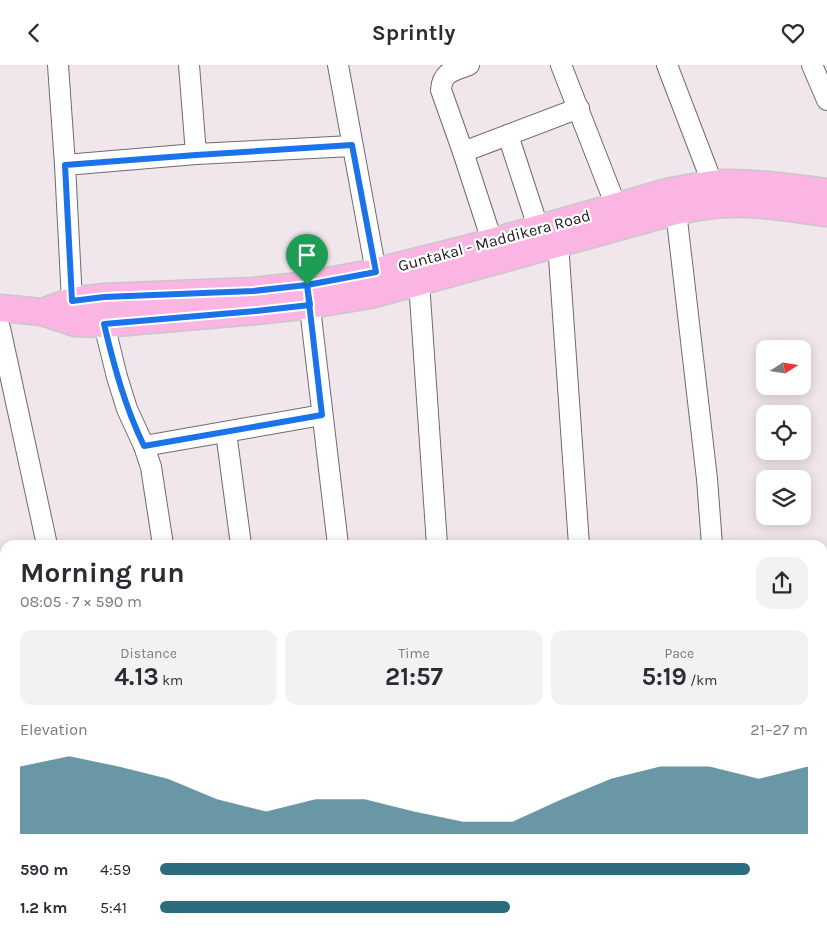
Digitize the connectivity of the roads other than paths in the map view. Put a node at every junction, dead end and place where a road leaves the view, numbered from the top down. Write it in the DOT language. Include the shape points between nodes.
graph roads {
  1 [pos="58,65"];
  2 [pos="189,65"];
  3 [pos="338,65"];
  4 [pos="469,65"];
  5 [pos="561,65"];
  6 [pos="667,65"];
  7 [pos="812,65"];
  8 [pos="827,100"];
  9 [pos="579,108"];
  10 [pos="508,135"];
  11 [pos="352,145"];
  12 [pos="463,152"];
  13 [pos="196,155"];
  14 [pos="65,165"];
  15 [pos="713,185"];
  16 [pos="827,192"];
  17 [pos="616,206"];
  18 [pos="676,211"];
  19 [pos="827,213"];
  20 [pos="548,235"];
  21 [pos="492,241"];
  22 [pos="376,272"];
  23 [pos="419,282"];
  24 [pos="308,295"];
  25 [pos="72,301"];
  26 [pos="0,308"];
  27 [pos="42,312"];
  28 [pos="104,324"];
  29 [pos="0,329"];
  30 [pos="322,415"];
  31 [pos="226,432"];
  32 [pos="144,446"];
  33 [pos="45,540"];
  34 [pos="162,540"];
  35 [pos="241,540"];
  36 [pos="337,540"];
  37 [pos="437,540"];
  38 [pos="578,540"];
  39 [pos="712,540"];
  1 -- 14 [label="street"];
  2 -- 13 [label="street"];
  3 -- 11 [label="street"];
  4 -- 12 [label="street" via="448,73 442,81 441,91"];
  5 -- 9 [label="street"];
  6 -- 15 [label="street"];
  7 -- 8 [label="street"];
  9 -- 10 [label="street"];
  9 -- 17 [label="street"];
  10 -- 12 [label="street"];
  10 -- 20 [label="street"];
  11 -- 13 [label="street"];
  11 -- 22 [label="street"];
  12 -- 21 [label="street"];
  13 -- 14 [label="street"];
  14 -- 25 [label="street"];
  15 -- 16 [label="main road, Guntakal - Maddikera Road" via="778,186"];
  15 -- 17 [label="main road, Guntakal - Maddikera Road" via="671,191"];
  17 -- 20 [label="main road, Guntakal - Maddikera Road"];
  18 -- 19 [label="main road, Guntakal - Maddikera Road" via="728,204"];
  18 -- 20 [label="main road, Guntakal - Maddikera Road"];
  18 -- 39 [label="street"];
  20 -- 21 [label="main road, Guntakal - Maddikera Road"];
  20 -- 23 [label="main road, Guntakal - Maddikera Road"];
  20 -- 38 [label="street"];
  21 -- 22 [label="main road, Guntakal - Maddikera Road"];
  22 -- 24 [label="main road, Guntakal - Maddikera Road"];
  23 -- 24 [label="main road, Guntakal - Maddikera Road" via="370,295"];
  23 -- 37 [label="street"];
  24 -- 25 [label="main road, Guntakal - Maddikera Road" via="253,291"];
  24 -- 28 [label="main road, Guntakal - Maddikera Road" via="256,311"];
  24 -- 30 [label="street"];
  25 -- 27 [label="main road, Guntakal - Maddikera Road"];
  26 -- 27 [label="main road, Guntakal - Maddikera Road"];
  27 -- 28 [label="main road, Guntakal - Maddikera Road" via="74,323"];
  28 -- 32 [label="street" via="127,409"];
  29 -- 33 [label="street"];
  30 -- 31 [label="street"];
  30 -- 36 [label="street"];
  31 -- 32 [label="street"];
  31 -- 35 [label="street"];
  32 -- 34 [label="street" via="151,467"];
}
